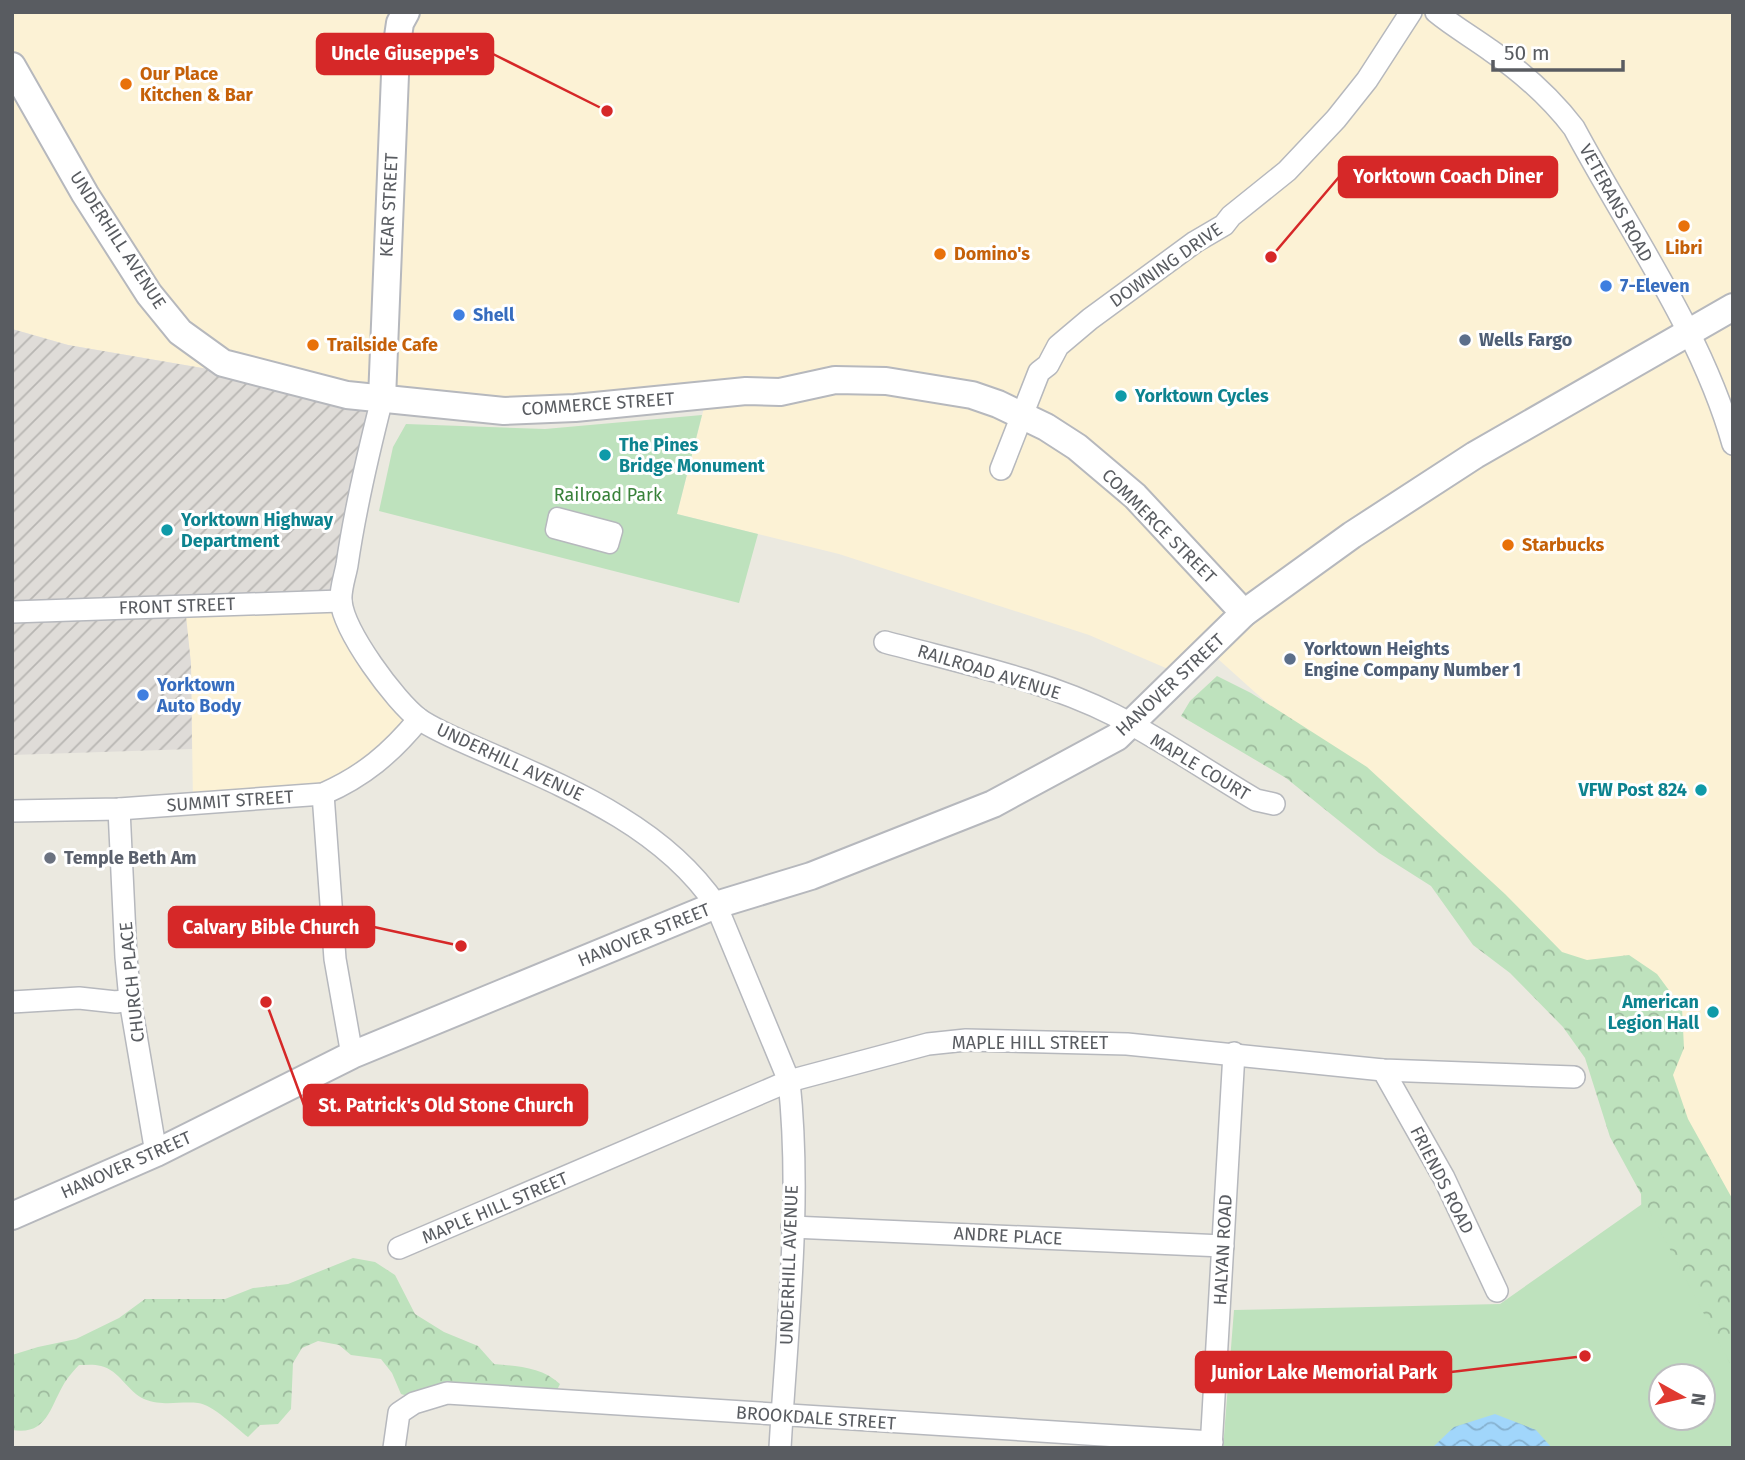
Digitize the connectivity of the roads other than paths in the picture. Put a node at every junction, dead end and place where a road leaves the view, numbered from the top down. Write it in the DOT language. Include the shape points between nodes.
graph roads {
  1 [pos="406,12"];
  2 [pos="1411,12"];
  3 [pos="1436,12"];
  4 [pos="12,66"];
  5 [pos="1733,307"];
  6 [pos="1689,332"];
  7 [pos="382,399"];
  8 [pos="1022,416"];
  9 [pos="1733,444"];
  10 [pos="1001,469"];
  11 [pos="341,601"];
  12 [pos="12,612"];
  13 [pos="1244,613"];
  14 [pos="885,642"];
  15 [pos="419,719"];
  16 [pos="1129,724"];
  17 [pos="324,794"];
  18 [pos="1274,804"];
  19 [pos="119,809"];
  20 [pos="12,811"];
  21 [pos="716,905"];
  22 [pos="130,1000"];
  23 [pos="12,1002"];
  24 [pos="1234,1053"];
  25 [pos="352,1055"];
  26 [pos="1383,1070"];
  27 [pos="1574,1077"];
  28 [pos="789,1081"];
  29 [pos="156,1153"];
  30 [pos="12,1216"];
  31 [pos="792,1227"];
  32 [pos="1223,1246"];
  33 [pos="399,1248"];
  34 [pos="1497,1291"];
  35 [pos="782,1416"];
  36 [pos="1212,1445"];
  37 [pos="394,1448"];
  38 [pos="780,1448"];
  1 -- 7 [label="street, KEAR STREET" via="400,23 396,60"];
  2 -- 8 [label="street, DOWNING DRIVE" via="1367,80 1287,171 1224,225 1058,346 1039,372"];
  3 -- 6 [label="street, VETERANS ROAD" via="1556,104"];
  4 -- 7 [label="street, UNDERHILL AVENUE" via="92,206 149,294 180,332 223,363 347,395"];
  5 -- 6 [label="street"];
  6 -- 9 [label="street, VETERANS ROAD"];
  6 -- 13 [label="street" via="1475,455"];
  7 -- 8 [label="street, COMMERCE STREET" via="504,411 780,392 835,380 886,381 972,396"];
  7 -- 11 [label="street" via="362,476"];
  8 -- 10 [label="street, DOWNING DRIVE"];
  8 -- 13 [label="street, COMMERCE STREET" via="1077,447 1135,496"];
  11 -- 12 [label="street, FRONT STREET"];
  11 -- 15 [label="street, UNDERHILL AVENUE" via="367,658"];
  13 -- 16 [label="street, HANOVER STREET"];
  14 -- 16 [label="street, RAILROAD AVENUE" via="1037,684"];
  15 -- 17 [label="street, SUMMIT STREET" via="387,754 353,781"];
  15 -- 21 [label="street, UNDERHILL AVENUE" via="598,804 663,847 701,882"];
  16 -- 18 [label="street, MAPLE COURT" via="1256,800"];
  16 -- 21 [label="street, HANOVER STREET" via="1117,737 993,804 811,876"];
  17 -- 19 [label="street, SUMMIT STREET"];
  17 -- 25 [label="street" via="335,959"];
  19 -- 20 [label="street, SUMMIT STREET"];
  19 -- 22 [label="street, CHURCH PLACE"];
  21 -- 25 [label="street, HANOVER STREET"];
  21 -- 28 [label="street, UNDERHILL AVENUE"];
  22 -- 23 [label="street"];
  22 -- 29 [label="street, CHURCH PLACE"];
  24 -- 26 [label="street, MAPLE HILL STREET"];
  24 -- 28 [label="street, MAPLE HILL STREET" via="1127,1044 966,1040 928,1044"];
  24 -- 32 [label="street, HALYAN ROAD"];
  25 -- 29 [label="street, HANOVER STREET"];
  26 -- 27 [label="street, MAPLE HILL STREET"];
  26 -- 34 [label="street, FRIENDS ROAD" via="1444,1178"];
  28 -- 31 [label="street, UNDERHILL AVENUE"];
  28 -- 33 [label="street, MAPLE HILL STREET"];
  29 -- 30 [label="street, HANOVER STREET"];
  31 -- 32 [label="street, ANDRE PLACE"];
  31 -- 35 [label="street, UNDERHILL AVENUE"];
  32 -- 36 [label="street, HALYAN ROAD"];
  35 -- 36 [label="street, BROOKDALE STREET"];
  35 -- 37 [label="street, BROOKDALE STREET" via="447,1393 399,1413"];
  35 -- 38 [label="street, UNDERHILL AVENUE"];
}
